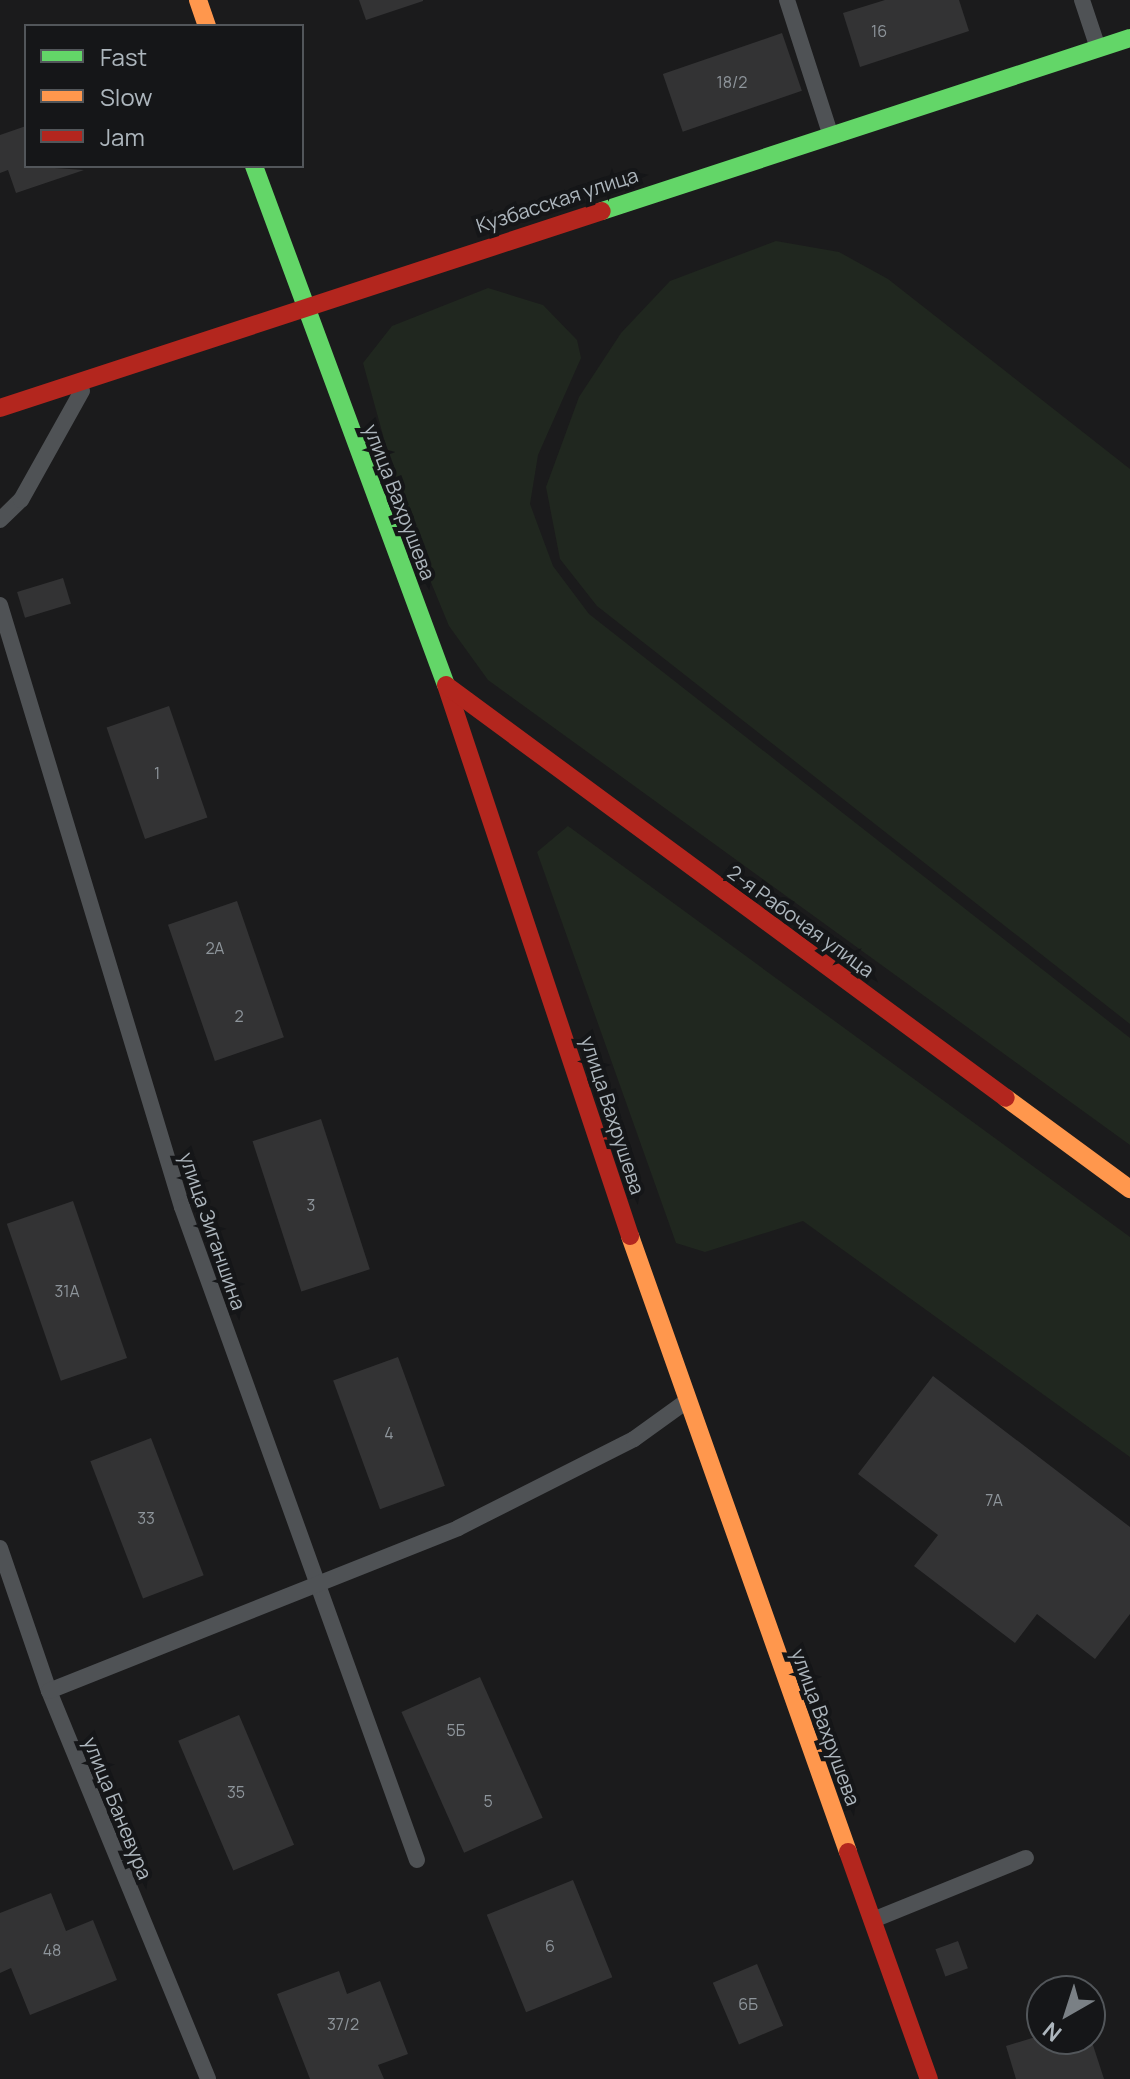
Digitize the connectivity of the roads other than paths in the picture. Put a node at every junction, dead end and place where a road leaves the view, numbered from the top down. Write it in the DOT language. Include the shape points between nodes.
graph roads {
  1 [pos="198,0"];
  2 [pos="787,0"];
  3 [pos="1082,0"];
  4 [pos="206,24"];
  5 [pos="1130,38"];
  6 [pos="1098,48"];
  7 [pos="830,133"];
  8 [pos="255,168"];
  9 [pos="301,307"];
  10 [pos="88,382"];
  11 [pos="0,408"];
  12 [pos="0,520"];
  13 [pos="0,605"];
  14 [pos="447,686"];
  15 [pos="1130,1189"];
  16 [pos="686,1402"];
  17 [pos="0,1548"];
  18 [pos="313,1580"];
  19 [pos="49,1691"];
  20 [pos="1026,1858"];
  21 [pos="417,1860"];
  22 [pos="872,1920"];
  23 [pos="208,2079"];
  24 [pos="929,2079"];
  1 -- 4 [label="main road"];
  2 -- 7 [label="lane"];
  3 -- 6 [label="lane"];
  5 -- 6 [label="main road, Кузбасская улица"];
  6 -- 7 [label="main road, Кузбасская улица"];
  7 -- 9 [label="main road, Кузбасская улица"];
  8 -- 9 [label="main road, улица Вахрушева"];
  9 -- 10 [label="main road, Кузбасская улица"];
  9 -- 14 [label="main road, улица Вахрушева"];
  10 -- 11 [label="main road, Кузбасская улица"];
  10 -- 12 [label="lane" via="48,441 21,500"];
  13 -- 18 [label="lane, улица Зиганшина" via="182,1207"];
  14 -- 15 [label="main road, 2-я Рабочая улица"];
  14 -- 16 [label="main road, улица Вахрушева"];
  16 -- 18 [label="lane" via="634,1439 458,1528"];
  16 -- 22 [label="main road, улица Вахрушева"];
  17 -- 19 [label="lane, улица Баневура"];
  18 -- 19 [label="lane"];
  18 -- 21 [label="lane, улица Зиганшина"];
  19 -- 23 [label="lane, улица Баневура"];
  20 -- 22 [label="lane"];
  22 -- 24 [label="main road, улица Вахрушева"];
}
